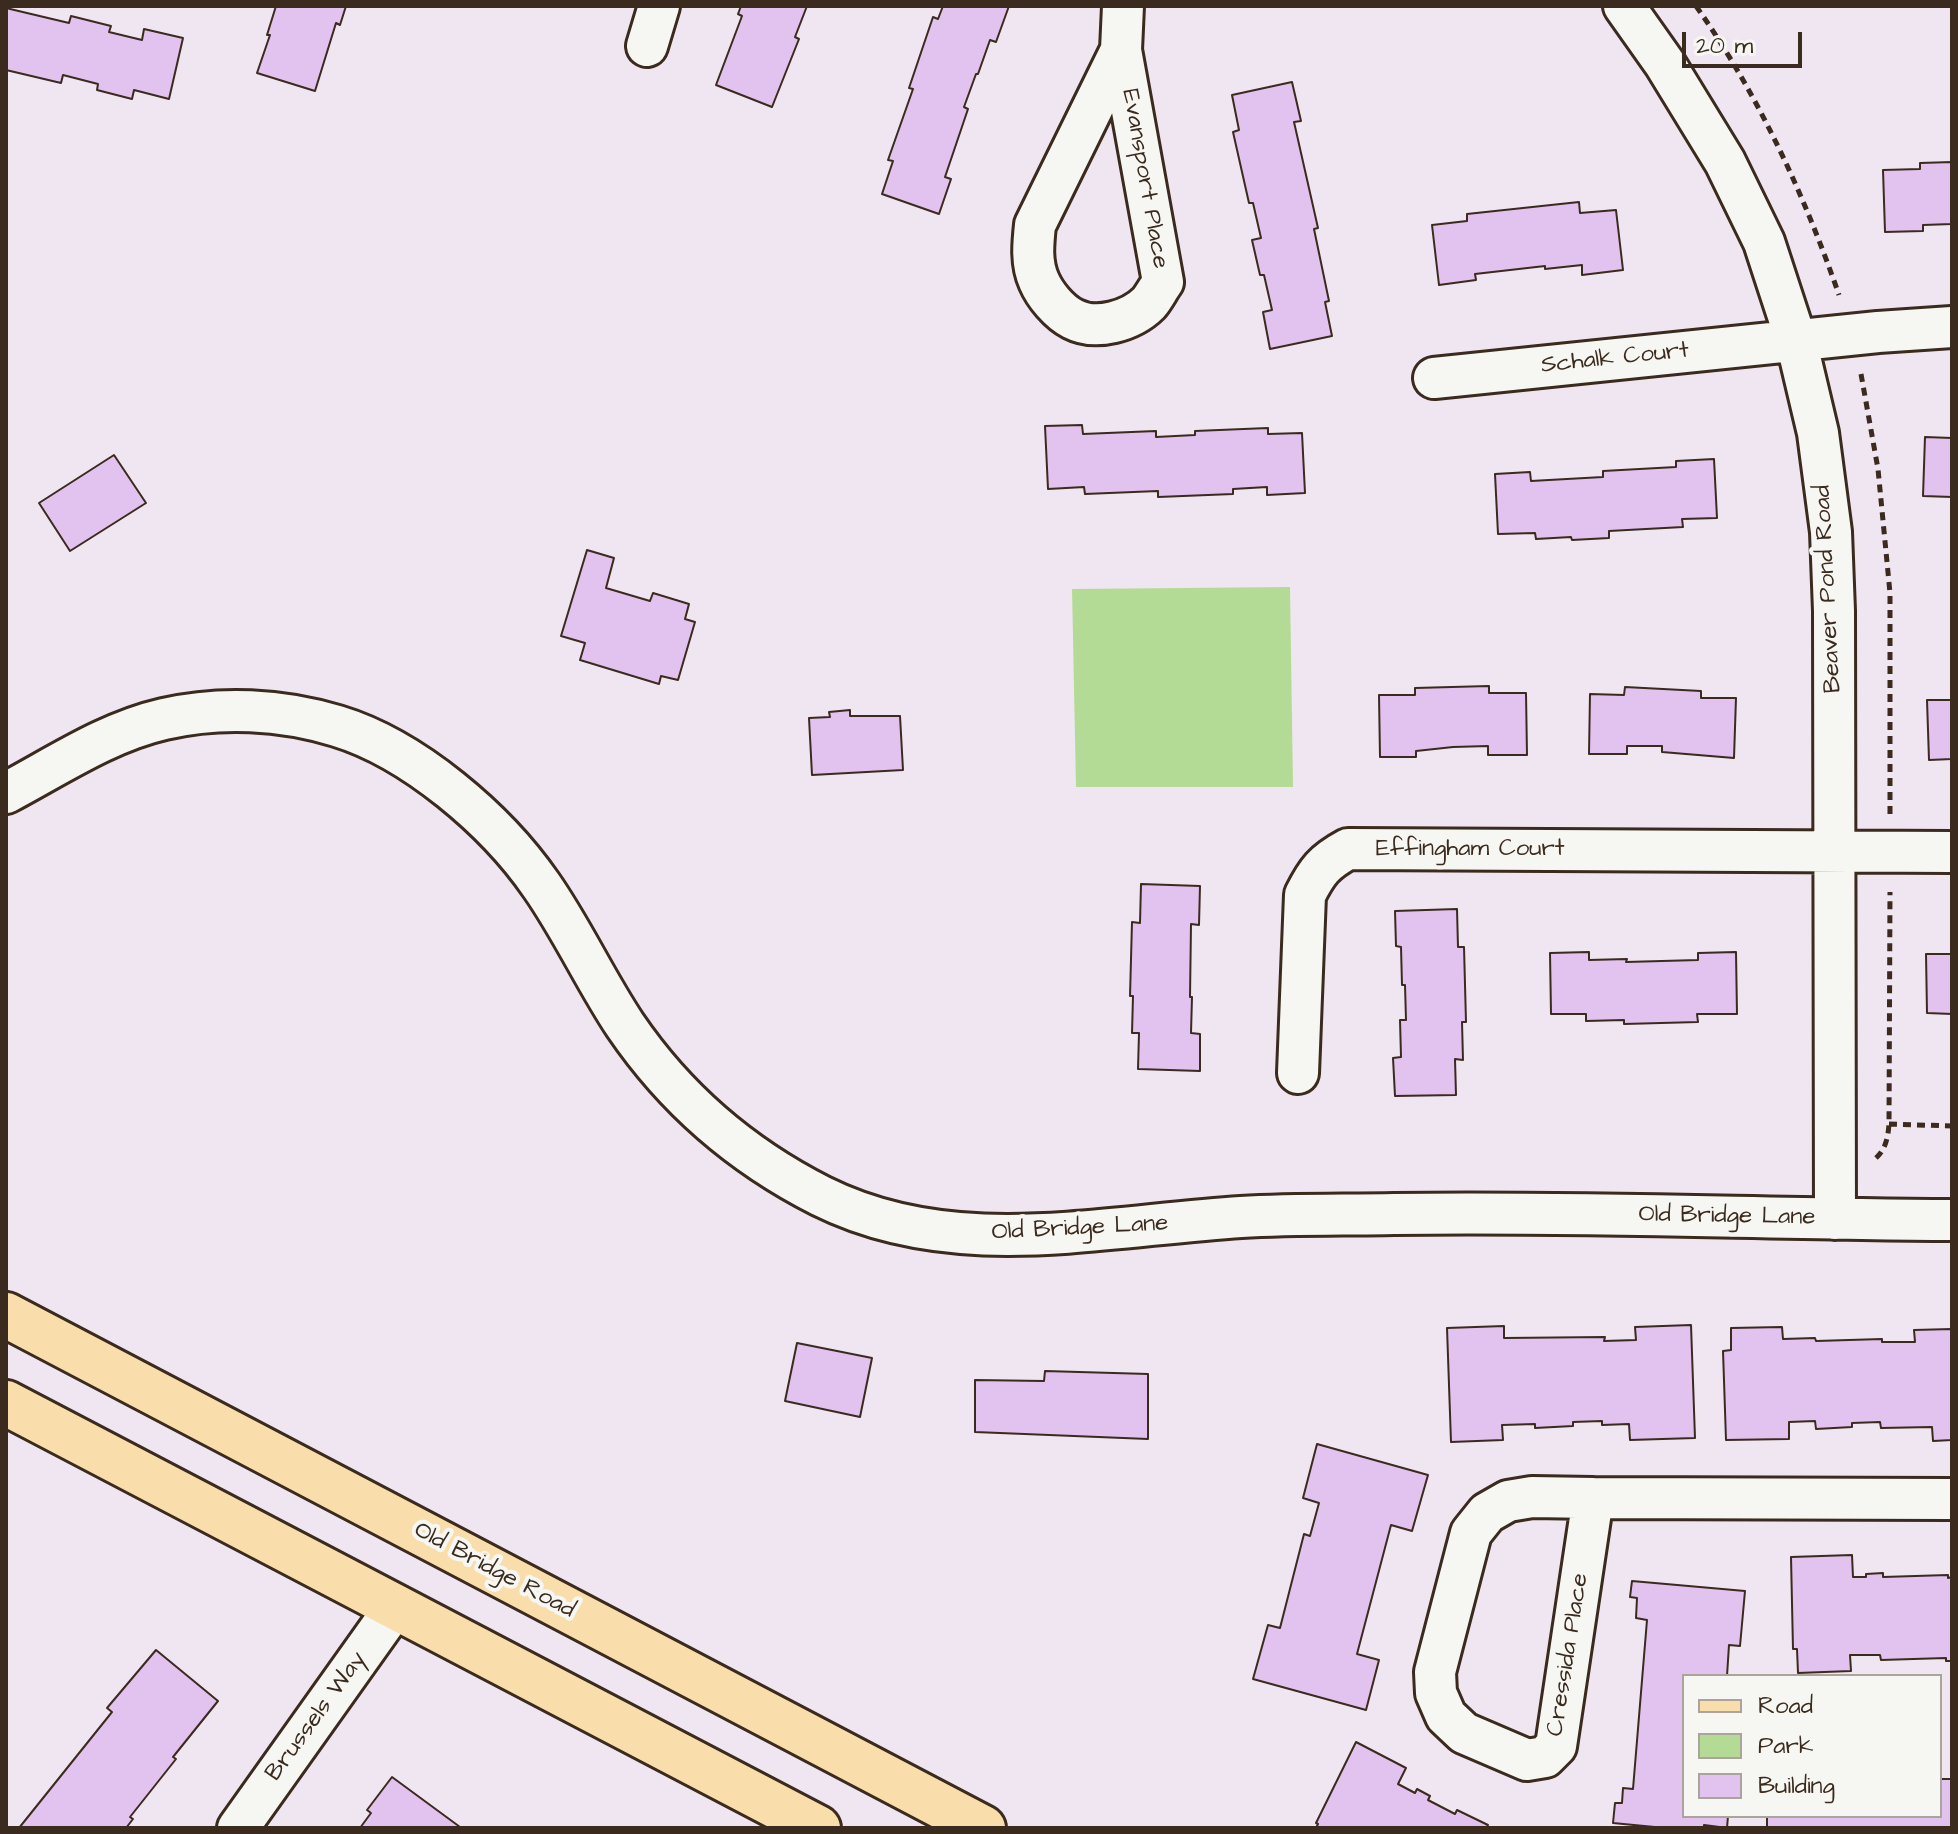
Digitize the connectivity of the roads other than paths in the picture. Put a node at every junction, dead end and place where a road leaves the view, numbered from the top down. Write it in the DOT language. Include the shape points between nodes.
graph roads {
  1 [pos="659,6"];
  2 [pos="1123,6"];
  3 [pos="1624,6"];
  4 [pos="647,46"];
  5 [pos="1121,50"];
  6 [pos="1952,327"];
  7 [pos="1796,340"];
  8 [pos="1434,378"];
  9 [pos="6,793"];
  10 [pos="1835,852"];
  11 [pos="1952,852"];
  12 [pos="1298,1073"];
  13 [pos="1835,1219"];
  14 [pos="1952,1220"];
  15 [pos="6,1315"];
  16 [pos="6,1403"];
  17 [pos="1593,1498"];
  18 [pos="1952,1499"];
  19 [pos="396,1606"];
  20 [pos="238,1828"];
  21 [pos="818,1828"];
  22 [pos="983,1828"];
  1 -- 4 [label="street"];
  2 -- 5 [label="street, Evansport Place"];
  3 -- 7 [label="street, Beaver Pond Road" via="1725,162 1764,242"];
  5 -- 5 [label="street, Evansport Place" via="1163,282 1148,303 1122,320 1093,324 1072,319 1051,300 1032,254 1035,225"];
  6 -- 7 [label="street, Schalk Court"];
  7 -- 8 [label="street, Schalk Court"];
  7 -- 10 [label="street, Beaver Pond Road" via="1818,433 1831,532"];
  9 -- 13 [label="street, Old Bridge Lane" via="112,736 164,719 219,711 274,712 339,726 385,746 440,781 490,823 540,883 625,1025 671,1086 721,1133 766,1165 825,1198 890,1222 941,1232 1020,1236 1244,1217 1465,1213"];
  10 -- 11 [label="street, Effingham Court"];
  10 -- 12 [label="street, Effingham Court" via="1348,849 1330,858 1305,895"];
  10 -- 13 [label="street, Beaver Pond Road"];
  13 -- 14 [label="street, Old Bridge Lane"];
  15 -- 22 [label="main road, Old Bridge Road"];
  16 -- 19 [label="main road"];
  17 -- 17 [label="street, Cressida Place" via="1556,1746 1545,1757 1527,1760 1464,1733 1446,1716 1436,1693 1435,1672 1471,1533 1487,1513 1508,1501 1532,1497"];
  17 -- 18 [label="street, Cressida Place"];
  19 -- 20 [label="street, Brussels Way"];
  19 -- 21 [label="main road"];
}
